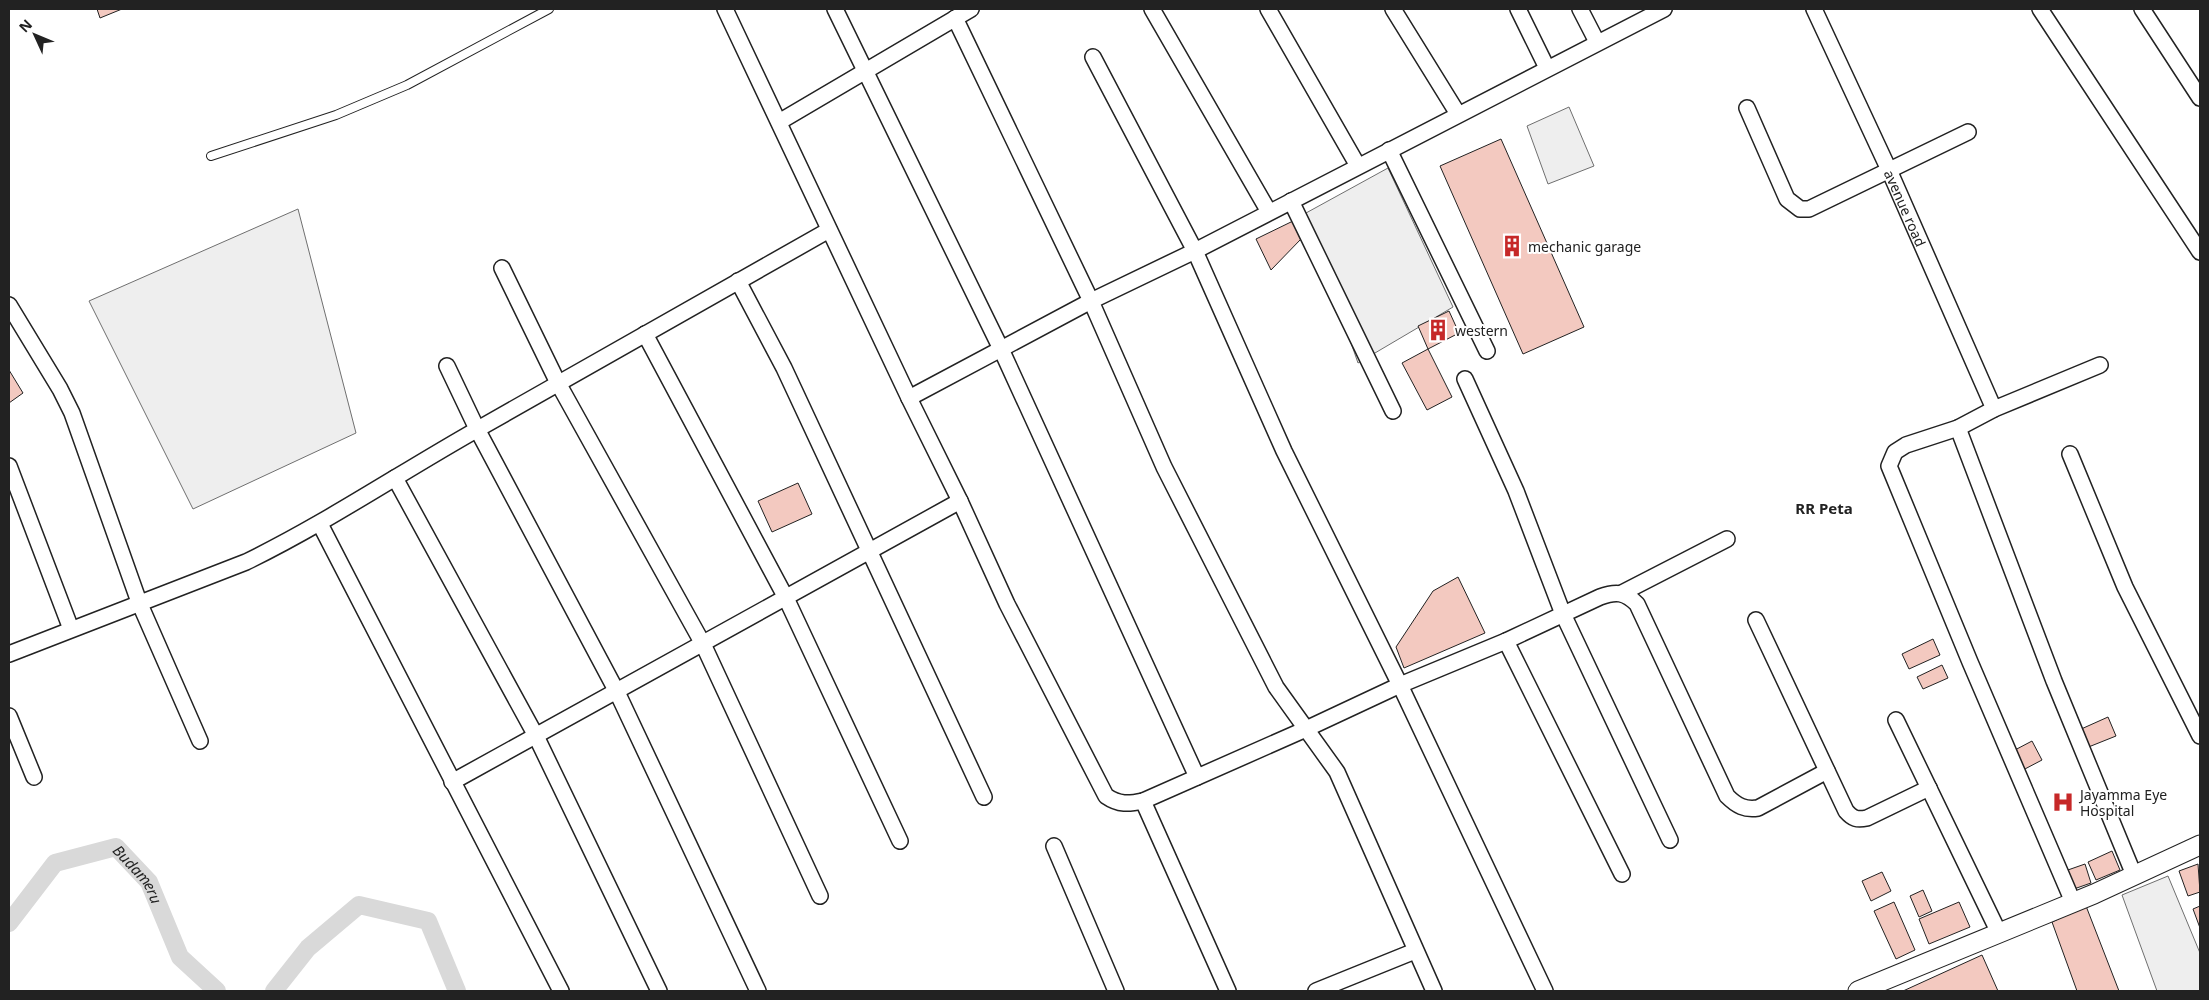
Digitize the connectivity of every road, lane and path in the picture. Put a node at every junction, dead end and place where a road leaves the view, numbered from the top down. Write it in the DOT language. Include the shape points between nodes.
graph roads {
  1 [pos="549,9"];
  2 [pos="725,9"];
  3 [pos="835,9"];
  4 [pos="971,9"];
  5 [pos="1152,9"];
  6 [pos="1268,9"];
  7 [pos="1393,9"];
  8 [pos="1518,9"];
  9 [pos="1580,9"];
  10 [pos="1664,9"];
  11 [pos="1814,9"];
  12 [pos="2040,9"];
  13 [pos="2142,9"];
  14 [pos="955,18"];
  15 [pos="1597,42"];
  16 [pos="1093,57"];
  17 [pos="1547,68"];
  18 [pos="866,70"];
  19 [pos="2200,98"];
  20 [pos="1746,108"];
  21 [pos="1458,114"];
  22 [pos="778,122"];
  23 [pos="1968,132"];
  24 [pos="1389,150"];
  25 [pos="211,156"];
  26 [pos="1358,166"];
  27 [pos="1889,170"];
  28 [pos="1291,201"];
  29 [pos="1268,212"];
  30 [pos="829,230"];
  31 [pos="1195,251"];
  32 [pos="2200,252"];
  33 [pos="502,268"];
  34 [pos="738,282"];
  35 [pos="1091,301"];
  36 [pos="9,305"];
  37 [pos="645,334"];
  38 [pos="1001,349"];
  39 [pos="1487,351"];
  40 [pos="2100,365"];
  41 [pos="447,366"];
  42 [pos="1465,379"];
  43 [pos="558,383"];
  44 [pos="909,398"];
  45 [pos="1994,409"];
  46 [pos="1393,411"];
  47 [pos="1958,428"];
  48 [pos="476,430"];
  49 [pos="2070,454"];
  50 [pos="9,466"];
  51 [pos="395,478"];
  52 [pos="960,502"];
  53 [pos="320,524"];
  54 [pos="1727,539"];
  55 [pos="870,552"];
  56 [pos="1622,592"];
  57 [pos="786,598"];
  58 [pos="139,602"];
  59 [pos="1564,614"];
  60 [pos="1756,620"];
  61 [pos="71,629"];
  62 [pos="1506,641"];
  63 [pos="703,644"];
  64 [pos="9,654"];
  65 [pos="1400,685"];
  66 [pos="617,692"];
  67 [pos="9,716"];
  68 [pos="1896,720"];
  69 [pos="1306,729"];
  70 [pos="536,736"];
  71 [pos="2200,736"];
  72 [pos="200,741"];
  73 [pos="1827,771"];
  74 [pos="34,777"];
  75 [pos="1197,777"];
  76 [pos="452,782"];
  77 [pos="1929,788"];
  78 [pos="984,797"];
  79 [pos="1143,801"];
  80 [pos="1670,840"];
  81 [pos="900,841"];
  82 [pos="2200,845"];
  83 [pos="1054,846"];
  84 [pos="1622,874"];
  85 [pos="2134,876"];
  86 [pos="820,896"];
  87 [pos="2073,902"];
  88 [pos="1999,933"];
  89 [pos="1415,951"];
  90 [pos="561,991"];
  91 [pos="659,991"];
  92 [pos="758,991"];
  93 [pos="1116,991"];
  94 [pos="1228,991"];
  95 [pos="1316,991"];
  96 [pos="1434,991"];
  97 [pos="1545,991"];
  98 [pos="1858,991"];
  1 -- 25 [label="lane" via="407,85 336,115"];
  2 -- 22 [label="street"];
  3 -- 18 [label="street"];
  4 -- 14 [label="street"];
  5 -- 29 [label="street"];
  6 -- 26 [label="street"];
  7 -- 21 [label="street"];
  8 -- 17 [label="street"];
  9 -- 15 [label="street"];
  10 -- 15 [label="street"];
  11 -- 27 [label="street, avenue road"];
  12 -- 32 [label="street"];
  13 -- 19 [label="street"];
  14 -- 18 [label="street"];
  14 -- 35 [label="street"];
  15 -- 17 [label="street"];
  16 -- 31 [label="street"];
  17 -- 21 [label="street"];
  18 -- 22 [label="street"];
  18 -- 38 [label="street"];
  20 -- 27 [label="street" via="1787,199 1800,209 1809,209"];
  21 -- 24 [label="street"];
  22 -- 30 [label="street"];
  23 -- 27 [label="street"];
  24 -- 26 [label="street"];
  24 -- 39 [label="street"];
  26 -- 28 [label="street"];
  27 -- 45 [label="street, avenue road"];
  28 -- 29 [label="street"];
  28 -- 46 [label="street"];
  29 -- 31 [label="street"];
  30 -- 34 [label="street"];
  30 -- 44 [label="street"];
  31 -- 35 [label="street"];
  31 -- 65 [label="street" via="1284,451"];
  33 -- 43 [label="street"];
  34 -- 37 [label="street"];
  34 -- 55 [label="street" via="784,368"];
  35 -- 38 [label="street"];
  35 -- 69 [label="street" via="1164,467 1276,687"];
  36 -- 58 [label="street" via="72,413"];
  37 -- 43 [label="street"];
  37 -- 57 [label="street"];
  38 -- 44 [label="street"];
  38 -- 75 [label="street"];
  40 -- 45 [label="street"];
  41 -- 48 [label="street"];
  42 -- 59 [label="street" via="1516,491"];
  43 -- 48 [label="street"];
  43 -- 63 [label="street"];
  44 -- 52 [label="street"];
  45 -- 47 [label="street"];
  47 -- 85 [label="street" via="2054,681"];
  47 -- 87 [label="street" via="1906,445 1895,452 1889,466"];
  48 -- 51 [label="street"];
  48 -- 66 [label="street"];
  49 -- 71 [label="street" via="2125,587"];
  50 -- 61 [label="street"];
  51 -- 53 [label="street"];
  51 -- 70 [label="street"];
  52 -- 55 [label="street"];
  52 -- 79 [label="street" via="1007,604 1100,788 1113,801 1129,804"];
  53 -- 58 [label="street" via="246,562"];
  53 -- 76 [label="street"];
  54 -- 56 [label="street"];
  55 -- 57 [label="street"];
  55 -- 78 [label="street"];
  56 -- 59 [label="street" via="1600,597"];
  56 -- 73 [label="street" via="1637,604 1727,796 1733,802 1747,809 1758,808"];
  57 -- 63 [label="street"];
  57 -- 81 [label="street"];
  58 -- 61 [label="street"];
  58 -- 72 [label="street"];
  59 -- 62 [label="street"];
  59 -- 80 [label="street"];
  60 -- 73 [label="street"];
  61 -- 64 [label="street"];
  62 -- 65 [label="street"];
  62 -- 84 [label="street"];
  63 -- 66 [label="street"];
  63 -- 86 [label="street"];
  65 -- 69 [label="street"];
  65 -- 97 [label="street"];
  66 -- 70 [label="street"];
  66 -- 92 [label="street"];
  67 -- 74 [label="street"];
  68 -- 77 [label="street"];
  69 -- 75 [label="street"];
  69 -- 89 [label="street" via="1337,772"];
  70 -- 76 [label="street"];
  70 -- 91 [label="street"];
  73 -- 77 [label="street" via="1846,811 1858,820"];
  75 -- 79 [label="street"];
  76 -- 90 [label="street"];
  77 -- 88 [label="street"];
  79 -- 94 [label="street"];
  82 -- 85 [label="street"];
  83 -- 93 [label="street"];
  85 -- 87 [label="street"];
  87 -- 88 [label="street"];
  88 -- 98 [label="street"];
  89 -- 95 [label="street"];
  89 -- 96 [label="street"];
}
